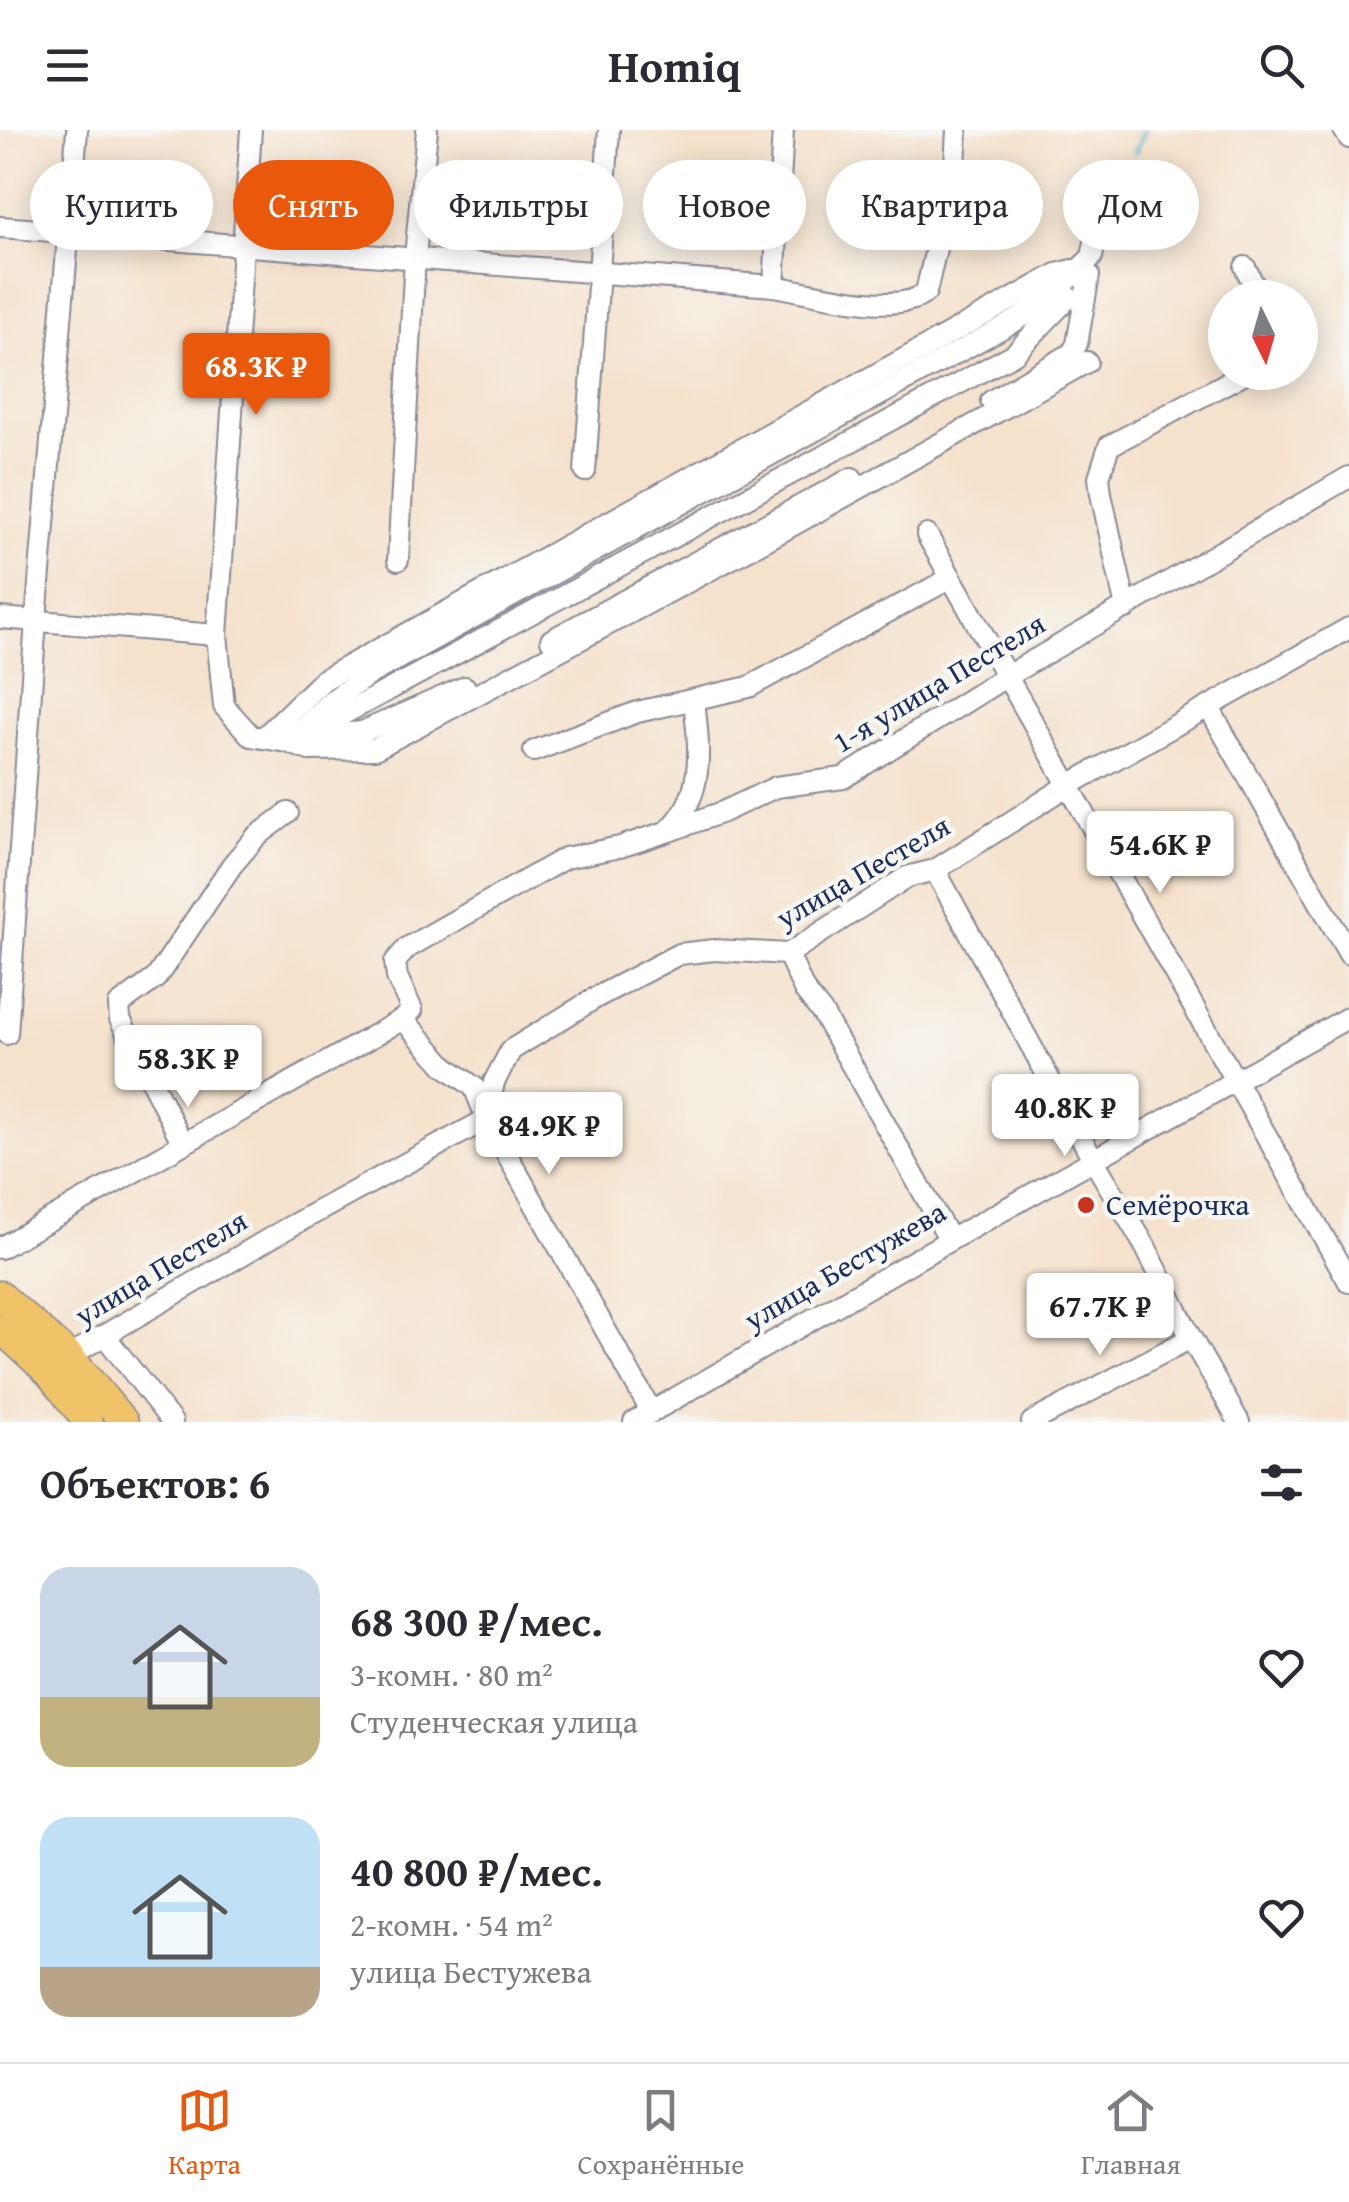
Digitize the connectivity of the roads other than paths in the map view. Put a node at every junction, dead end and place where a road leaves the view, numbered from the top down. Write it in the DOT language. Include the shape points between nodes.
graph roads {
  1 [pos="76,130"];
  2 [pos="251,130"];
  3 [pos="427,130"];
  4 [pos="608,130"];
  5 [pos="784,130"];
  6 [pos="957,130"];
  7 [pos="1344,130"];
  8 [pos="1349,138"];
  9 [pos="74,160"];
  10 [pos="249,160"];
  11 [pos="0,228"];
  12 [pos="30,229"];
  13 [pos="66,250"];
  14 [pos="242,250"];
  15 [pos="322,250"];
  16 [pos="1092,250"];
  17 [pos="415,257"];
  18 [pos="1087,267"];
  19 [pos="1245,267"];
  20 [pos="597,274"];
  21 [pos="1251,280"];
  22 [pos="774,286"];
  23 [pos="1054,333"];
  24 [pos="1014,354"];
  25 [pos="1087,362"];
  26 [pos="1211,390"];
  27 [pos="585,471"];
  28 [pos="1349,477"];
  29 [pos="927,535"];
  30 [pos="398,560"];
  31 [pos="952,578"];
  32 [pos="1126,608"];
  33 [pos="0,618"];
  34 [pos="36,620"];
  35 [pos="1349,628"];
  36 [pos="217,635"];
  37 [pos="1007,676"];
  38 [pos="694,700"];
  39 [pos="1209,708"];
  40 [pos="263,738"];
  41 [pos="297,739"];
  42 [pos="534,751"];
  43 [pos="1069,785"];
  44 [pos="288,813"];
  45 [pos="669,831"];
  46 [pos="935,870"];
  47 [pos="788,954"];
  48 [pos="1349,954"];
  49 [pos="1349,1017"];
  50 [pos="403,1019"];
  51 [pos="6,1034"];
  52 [pos="1234,1079"];
  53 [pos="487,1119"];
  54 [pos="182,1142"];
  55 [pos="1094,1160"];
  56 [pos="950,1240"];
  57 [pos="0,1248"];
  58 [pos="1349,1282"];
  59 [pos="0,1295"];
  60 [pos="0,1328"];
  61 [pos="105,1336"];
  62 [pos="1190,1338"];
  63 [pos="69,1356"];
  64 [pos="642,1417"];
  65 [pos="88,1422"];
  66 [pos="124,1422"];
  67 [pos="172,1422"];
  68 [pos="1032,1422"];
  69 [pos="1240,1422"];
  1 -- 9 [label="street"];
  2 -- 10 [label="street"];
  3 -- 17 [label="street"];
  4 -- 20 [label="street"];
  5 -- 22 [label="street"];
  6 -- 22 [label="street" via="926,292 918,300 893,304"];
  7 -- 8 [label="street"];
  11 -- 12 [label="street"];
  13 -- 34 [label="street"];
  14 -- 36 [label="street"];
  15 -- 17 [label="street"];
  16 -- 18 [label="street"];
  17 -- 20 [label="street"];
  17 -- 30 [label="street"];
  18 -- 24 [label="street"];
  18 -- 40 [label="street" via="1057,274 323,680"];
  18 -- 41 [label="street" via="1016,320 370,674 331,701"];
  18 -- 41 [label="street" via="1072,354 469,685 362,732"];
  19 -- 21 [label="street"];
  20 -- 22 [label="street"];
  20 -- 27 [label="street"];
  23 -- 24 [label="street"];
  24 -- 41 [label="street"];
  25 -- 41 [label="street" via="375,748 309,750"];
  26 -- 32 [label="street" via="1109,446 1100,494"];
  28 -- 32 [label="street, 1-я улица Пестеля"];
  29 -- 31 [label="street"];
  31 -- 37 [label="street"];
  31 -- 38 [label="street" via="749,687"];
  32 -- 37 [label="street, 1-я улица Пестеля"];
  33 -- 34 [label="street"];
  34 -- 36 [label="street"];
  34 -- 51 [label="street"];
  35 -- 39 [label="street, улица Пестеля"];
  36 -- 40 [label="street" via="224,706 251,736"];
  37 -- 43 [label="street"];
  37 -- 45 [label="street, 1-я улица Пестеля" via="843,778 776,787"];
  38 -- 42 [label="street" via="638,712"];
  38 -- 45 [label="street" via="696,785 685,814"];
  39 -- 43 [label="street, улица Пестеля"];
  39 -- 48 [label="street"];
  40 -- 41 [label="street"];
  43 -- 46 [label="street, улица Пестеля"];
  43 -- 52 [label="street"];
  44 -- 54 [label="street" via="232,865 156,978 119,1005"];
  45 -- 50 [label="street, 1-я улица Пестеля" via="542,868 407,948 395,962 412,1010"];
  46 -- 47 [label="street, улица Пестеля" via="907,877"];
  46 -- 55 [label="street"];
  47 -- 53 [label="street, улица Пестеля" via="679,954 611,989 511,1050 494,1082"];
  47 -- 56 [label="street"];
  49 -- 52 [label="street, улица Бестужева"];
  50 -- 53 [label="street" via="474,1087"];
  50 -- 54 [label="street"];
  52 -- 55 [label="street, улица Бестужева"];
  52 -- 58 [label="street"];
  53 -- 61 [label="street, улица Пестеля"];
  53 -- 64 [label="street"];
  54 -- 57 [label="street"];
  55 -- 56 [label="street, улица Бестужева"];
  55 -- 62 [label="street"];
  56 -- 64 [label="street, улица Бестужева"];
  59 -- 63 [label="main road"];
  60 -- 65 [label="main road" via="49,1373"];
  61 -- 63 [label="street, улица Пестеля"];
  61 -- 67 [label="street"];
  62 -- 68 [label="street"];
  62 -- 69 [label="street"];
  63 -- 66 [label="main road"];
}
